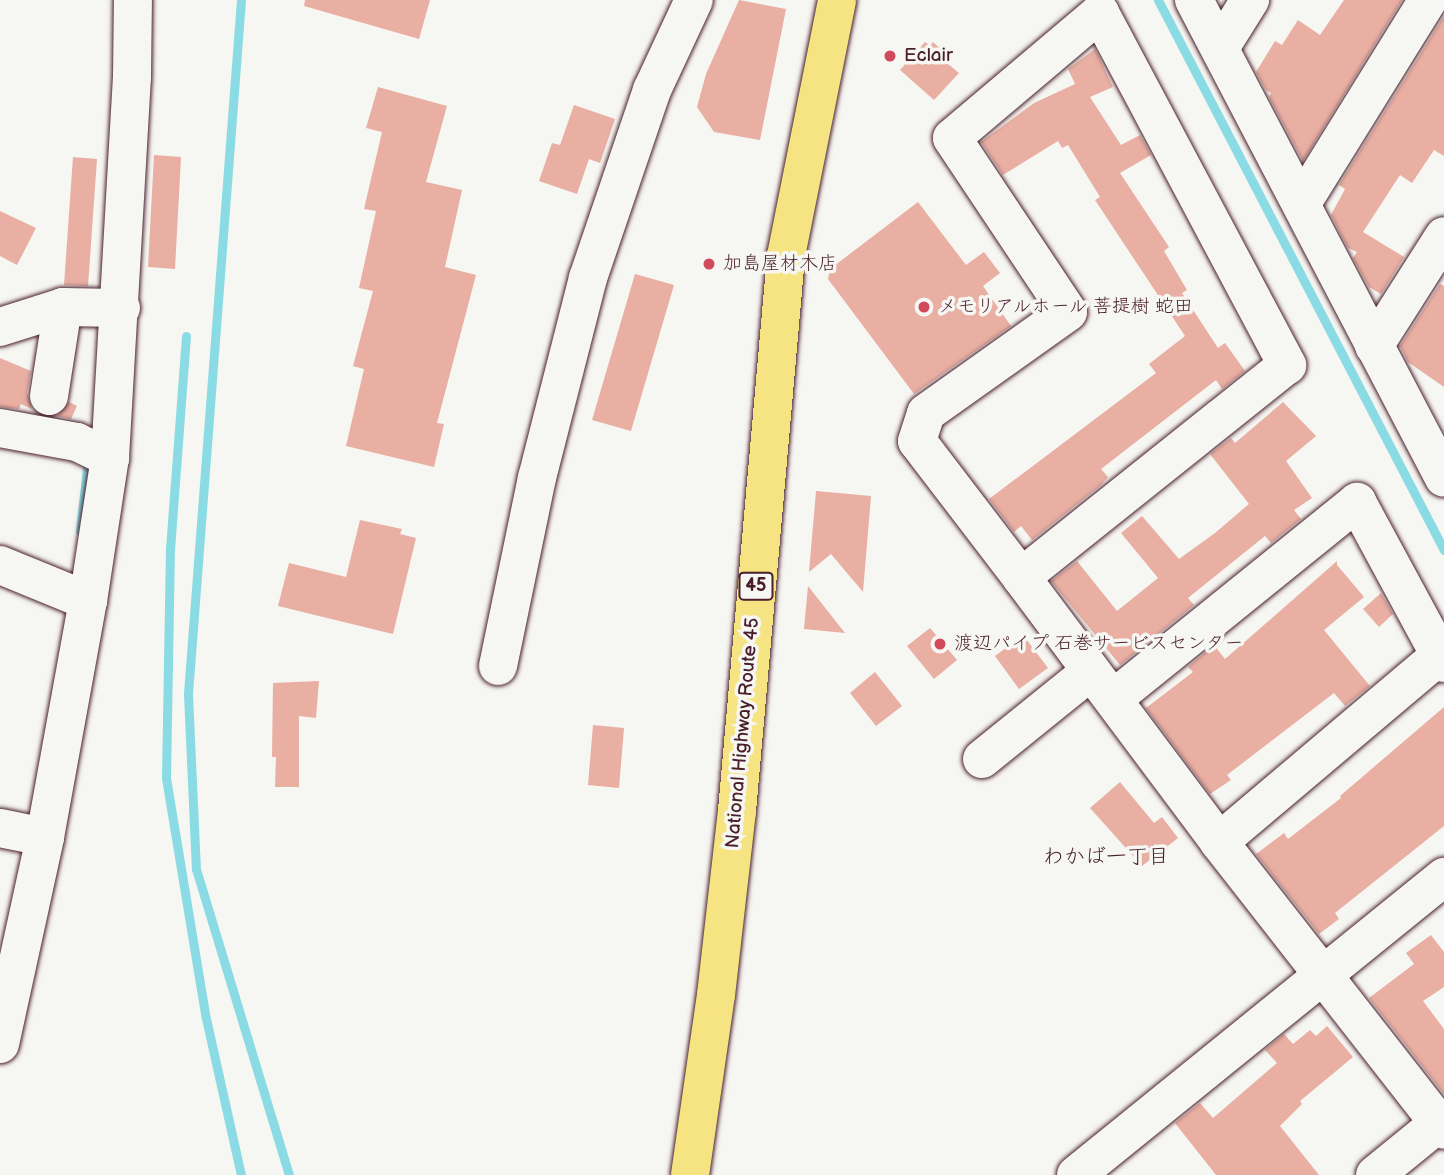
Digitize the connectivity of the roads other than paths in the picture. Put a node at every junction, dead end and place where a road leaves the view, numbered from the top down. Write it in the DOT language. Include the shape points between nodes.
graph roads {
  1 [pos="133,0"];
  2 [pos="694,0"];
  3 [pos="837,0"];
  4 [pos="1194,0"];
  5 [pos="1250,0"];
  6 [pos="1428,0"];
  7 [pos="1220,48"];
  8 [pos="1302,203"];
  9 [pos="1444,236"];
  10 [pos="63,307"];
  11 [pos="121,308"];
  12 [pos="0,327"];
  13 [pos="1374,346"];
  14 [pos="49,396"];
  15 [pos="0,428"];
  16 [pos="93,450"];
  17 [pos="1444,478"];
  18 [pos="0,565"];
  19 [pos="1021,577"];
  20 [pos="77,597"];
  21 [pos="1442,659"];
  22 [pos="498,666"];
  23 [pos="1102,685"];
  24 [pos="982,758"];
  25 [pos="25,833"];
  26 [pos="1219,842"];
  27 [pos="1444,877"];
  28 [pos="1322,974"];
  29 [pos="0,1044"];
  30 [pos="1442,1124"];
  31 [pos="690,1175"];
  32 [pos="1076,1175"];
  33 [pos="1375,1175"];
  1 -- 11 [label="street"];
  2 -- 22 [label="street" via="652,90 588,278 537,478"];
  3 -- 31 [label="highway, National Highway Route 45 / 45" via="786,256 737,811"];
  4 -- 7 [label="street"];
  5 -- 7 [label="street"];
  6 -- 8 [label="street"];
  7 -- 8 [label="street"];
  8 -- 13 [label="street"];
  9 -- 13 [label="street"];
  10 -- 11 [label="street"];
  10 -- 12 [label="street"];
  10 -- 14 [label="street"];
  11 -- 16 [label="street"];
  13 -- 17 [label="street"];
  15 -- 16 [label="street"];
  16 -- 20 [label="street"];
  18 -- 20 [label="street"];
  19 -- 19 [label="street" via="1287,365 1100,13 952,138 1068,312 926,413 917,441"];
  19 -- 23 [label="street"];
  20 -- 25 [label="street"];
  21 -- 23 [label="street" via="1357,502"];
  21 -- 26 [label="street"];
  23 -- 24 [label="street"];
  23 -- 26 [label="street"];
  25 -- 29 [label="street"];
  26 -- 28 [label="street"];
  27 -- 28 [label="street"];
  28 -- 30 [label="street"];
  28 -- 32 [label="street"];
  30 -- 33 [label="street"];
}
